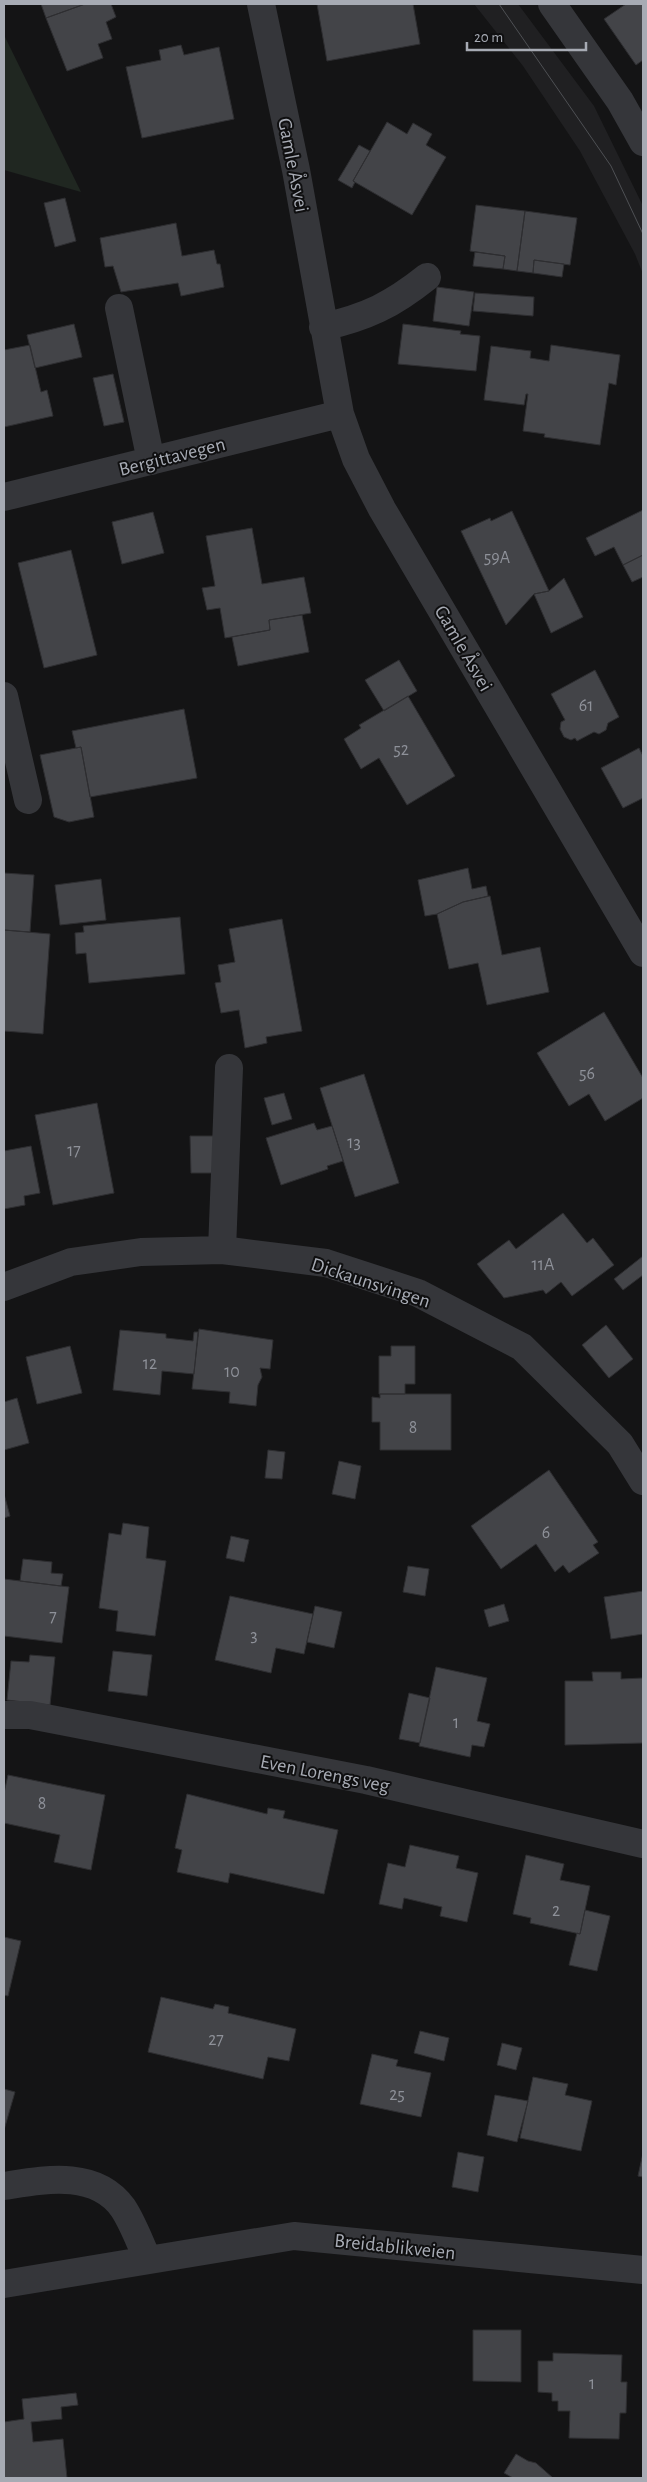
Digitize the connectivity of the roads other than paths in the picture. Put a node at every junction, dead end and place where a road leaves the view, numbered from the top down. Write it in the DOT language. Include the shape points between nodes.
graph roads {
  1 [pos="261,4"];
  2 [pos="552,4"];
  3 [pos="643,142"];
  4 [pos="427,277"];
  5 [pos="119,308"];
  6 [pos="323,327"];
  7 [pos="340,414"];
  8 [pos="151,461"];
  9 [pos="4,498"];
  10 [pos="4,696"];
  11 [pos="28,800"];
  12 [pos="643,953"];
  13 [pos="229,1068"];
  14 [pos="222,1250"];
  15 [pos="4,1287"];
  16 [pos="643,1481"];
  17 [pos="4,1715"];
  18 [pos="643,1844"];
  19 [pos="4,2186"];
  20 [pos="148,2260"];
  21 [pos="643,2270"];
  22 [pos="4,2284"];
  1 -- 6 [label="street, Gamle Åsvei" via="296,170"];
  2 -- 3 [label="street" via="620,101"];
  4 -- 6 [label="street" via="390,304 354,321"];
  5 -- 8 [label="street"];
  6 -- 7 [label="street, Gamle Åsvei"];
  7 -- 8 [label="street, Bergittavegen"];
  7 -- 12 [label="street, Gamle Åsvei" via="356,459 382,509"];
  8 -- 9 [label="street, Bergittavegen"];
  10 -- 11 [label="street"];
  13 -- 14 [label="street"];
  14 -- 15 [label="street, Dickaunsvingen" via="141,1252 70,1262"];
  14 -- 16 [label="street, Dickaunsvingen" via="326,1263 418,1293 522,1347 620,1444"];
  17 -- 18 [label="street, Even Lorengs veg" via="30,1715 366,1780"];
  19 -- 20 [label="street" via="50,2179 76,2180 104,2192 122,2207"];
  20 -- 21 [label="street, Breidablikveien" via="294,2236"];
  20 -- 22 [label="street, Breidablikveien"];
}
